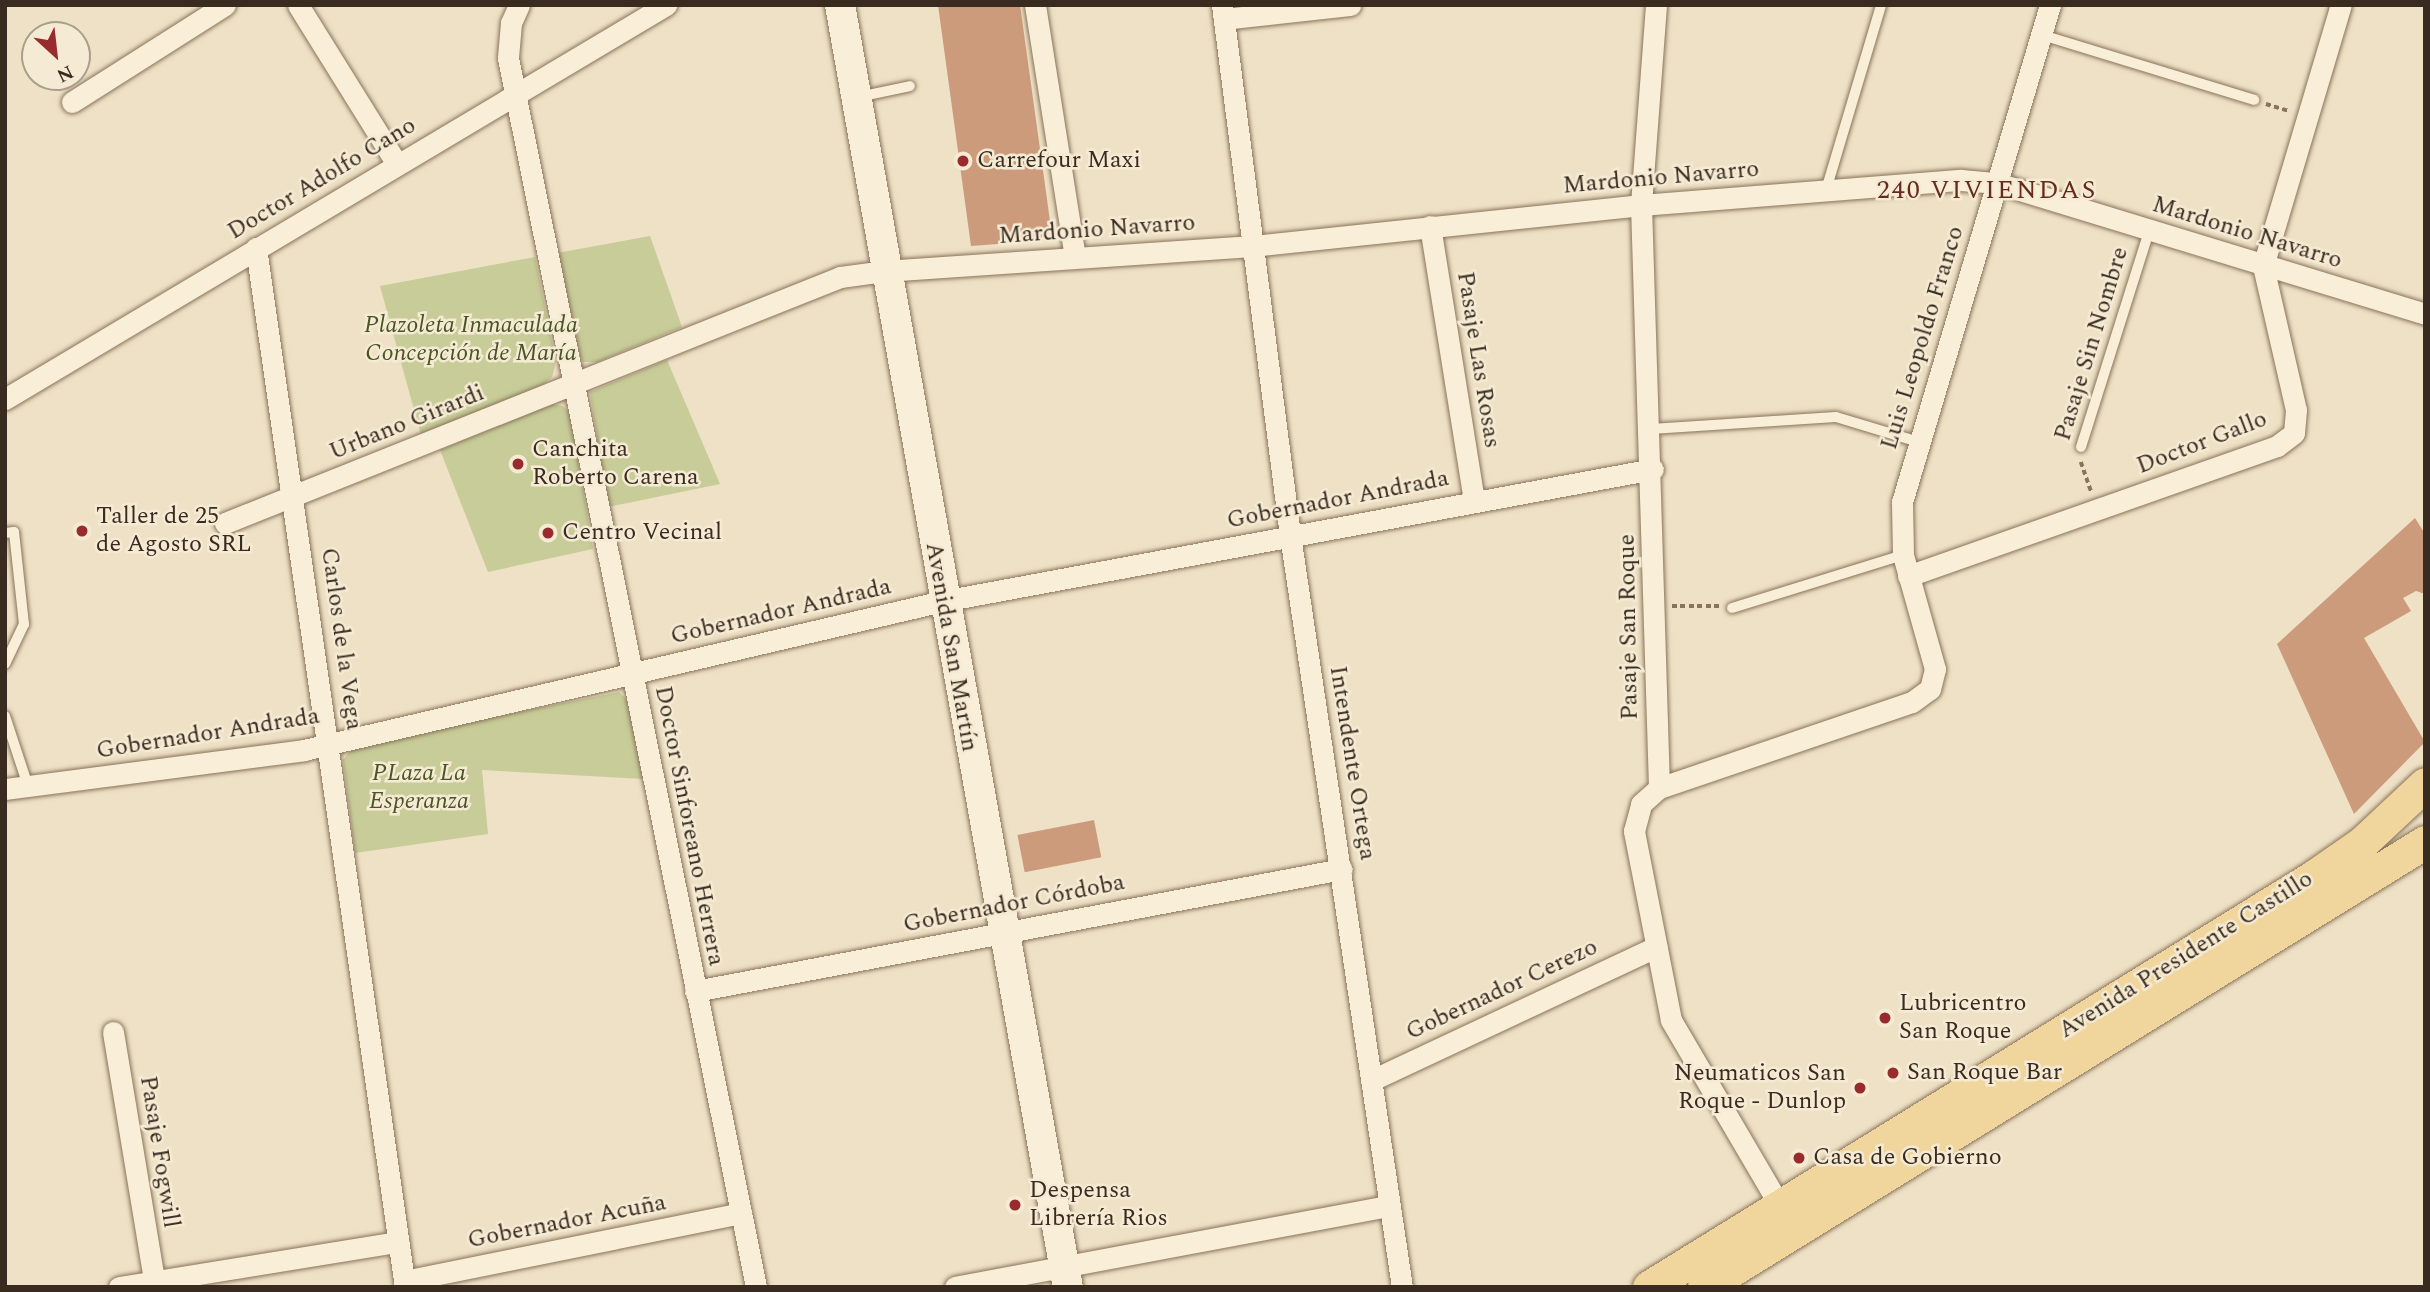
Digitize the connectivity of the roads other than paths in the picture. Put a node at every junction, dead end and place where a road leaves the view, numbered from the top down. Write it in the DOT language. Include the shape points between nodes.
graph roads {
  1 [pos="225,5"];
  2 [pos="298,5"];
  3 [pos="520,5"];
  4 [pos="666,5"];
  5 [pos="840,5"];
  6 [pos="1035,5"];
  7 [pos="1350,5"];
  8 [pos="1657,5"];
  9 [pos="1881,5"];
  10 [pos="2050,5"];
  11 [pos="2341,5"];
  12 [pos="1223,12"];
  13 [pos="2042,35"];
  14 [pos="910,86"];
  15 [pos="515,95"];
  16 [pos="855,97"];
  17 [pos="2254,100"];
  18 [pos="72,102"];
  19 [pos="397,164"];
  20 [pos="1997,183"];
  21 [pos="1826,190"];
  22 [pos="1642,205"];
  23 [pos="1430,226"];
  24 [pos="2149,231"];
  25 [pos="1252,246"];
  26 [pos="256,248"];
  27 [pos="1074,257"];
  28 [pos="2263,266"];
  29 [pos="884,271"];
  30 [pos="2425,314"];
  31 [pos="574,385"];
  32 [pos="5,399"];
  33 [pos="1651,429"];
  34 [pos="1919,442"];
  35 [pos="2081,447"];
  36 [pos="1653,469"];
  37 [pos="295,495"];
  38 [pos="1474,501"];
  39 [pos="225,523"];
  40 [pos="5,533"];
  41 [pos="1290,535"];
  42 [pos="1906,565"];
  43 [pos="943,601"];
  44 [pos="1732,608"];
  45 [pos="5,664"];
  46 [pos="631,674"];
  47 [pos="5,716"];
  48 [pos="329,742"];
  49 [pos="2425,785"];
  50 [pos="28,786"];
  51 [pos="1658,788"];
  52 [pos="5,789"];
  53 [pos="2425,842"];
  54 [pos="1342,869"];
  55 [pos="1003,933"];
  56 [pos="1656,947"];
  57 [pos="695,991"];
  58 [pos="113,1032"];
  59 [pos="1372,1080"];
  60 [pos="1387,1206"];
  61 [pos="1780,1206"];
  62 [pos="741,1213"];
  63 [pos="398,1242"];
  64 [pos="1066,1277"];
  65 [pos="154,1281"];
  66 [pos="404,1284"];
  67 [pos="119,1287"];
  68 [pos="755,1287"];
  69 [pos="956,1287"];
  70 [pos="1402,1287"];
  71 [pos="1649,1287"];
  72 [pos="1704,1287"];
  1 -- 18 [label="street"];
  2 -- 19 [label="street"];
  3 -- 15 [label="street, Doctor Sinforeano Herrera" via="511,23 508,58"];
  4 -- 15 [label="street, Doctor Adolfo Cano"];
  5 -- 16 [label="main road, Avenida San Martín"];
  6 -- 27 [label="street"];
  7 -- 12 [label="street"];
  8 -- 22 [label="street, Pasaje San Roque"];
  9 -- 21 [label="lane"];
  10 -- 13 [label="street, Luis Leopoldo Franco"];
  11 -- 28 [label="street, Doctor Gallo"];
  12 -- 25 [label="street, Intendente Ortega"];
  13 -- 17 [label="lane"];
  13 -- 20 [label="street, Luis Leopoldo Franco"];
  14 -- 16 [label="lane"];
  15 -- 19 [label="street, Doctor Adolfo Cano"];
  15 -- 31 [label="street, Doctor Sinforeano Herrera"];
  16 -- 29 [label="main road, Avenida San Martín"];
  19 -- 26 [label="street, Doctor Adolfo Cano"];
  20 -- 21 [label="street, Mardonio Navarro" via="1961,180"];
  20 -- 24 [label="street, Mardonio Navarro"];
  20 -- 34 [label="street, Luis Leopoldo Franco"];
  21 -- 22 [label="street, Mardonio Navarro"];
  22 -- 23 [label="street, Mardonio Navarro"];
  22 -- 33 [label="street, Pasaje San Roque"];
  23 -- 25 [label="street, Mardonio Navarro"];
  23 -- 38 [label="street, Pasaje Las Rosas"];
  24 -- 28 [label="street, Mardonio Navarro"];
  24 -- 35 [label="lane, Pasaje Sin Nombre"];
  25 -- 27 [label="street, Mardonio Navarro"];
  25 -- 41 [label="street, Intendente Ortega"];
  26 -- 32 [label="street, Doctor Adolfo Cano"];
  26 -- 37 [label="street, Carlos de la Vega"];
  27 -- 29 [label="street, Mardonio Navarro"];
  28 -- 30 [label="street, Mardonio Navarro"];
  28 -- 42 [label="street, Doctor Gallo" via="2297,410 2294,433 2277,446 2097,510"];
  29 -- 31 [label="street, Urbano Girardi" via="840,276"];
  29 -- 43 [label="main road, Avenida San Martín"];
  31 -- 37 [label="street, Urbano Girardi"];
  31 -- 46 [label="street, Doctor Sinforeano Herrera"];
  33 -- 34 [label="lane" via="1836,416"];
  33 -- 36 [label="street, Pasaje San Roque"];
  34 -- 42 [label="street, Luis Leopoldo Franco" via="1902,502"];
  36 -- 38 [label="street, Gobernador Andrada"];
  36 -- 51 [label="street, Pasaje San Roque"];
  37 -- 39 [label="street, Urbano Girardi"];
  37 -- 48 [label="street, Carlos de la Vega"];
  38 -- 41 [label="street, Gobernador Andrada"];
  40 -- 45 [label="lane" via="13,532 24,624"];
  41 -- 43 [label="street, Gobernador Andrada"];
  41 -- 54 [label="street, Intendente Ortega"];
  42 -- 44 [label="lane"];
  42 -- 51 [label="street, Luis Leopoldo Franco" via="1935,669 1930,689 1912,702"];
  43 -- 46 [label="street, Gobernador Andrada"];
  43 -- 55 [label="main road, Avenida San Martín"];
  46 -- 48 [label="street, Gobernador Andrada"];
  46 -- 57 [label="street, Doctor Sinforeano Herrera"];
  47 -- 50 [label="lane"];
  48 -- 50 [label="street, Gobernador Andrada" via="304,750 145,774"];
  48 -- 63 [label="street, Carlos de la Vega"];
  49 -- 61 [label="main road, Avenida Presidente Castillo" via="2362,843 2313,877"];
  50 -- 52 [label="street, Gobernador Andrada"];
  51 -- 56 [label="street" via="1641,804 1634,831"];
  53 -- 72 [label="main road, Avenida Presidente Castillo"];
  54 -- 55 [label="street, Gobernador Córdoba"];
  54 -- 59 [label="street, Intendente Ortega"];
  55 -- 57 [label="street, Gobernador Córdoba"];
  55 -- 64 [label="main road, Avenida San Martín"];
  56 -- 59 [label="street, Gobernador Cerezo"];
  56 -- 61 [label="street" via="1671,1020 1682,1045"];
  57 -- 62 [label="street, Doctor Sinforeano Herrera"];
  58 -- 65 [label="street, Pasaje Fogwill"];
  59 -- 60 [label="street, Intendente Ortega"];
  60 -- 64 [label="street"];
  60 -- 70 [label="street, Intendente Ortega"];
  61 -- 71 [label="main road, Avenida Presidente Castillo"];
  62 -- 66 [label="street, Gobernador Acuña"];
  62 -- 68 [label="street, Doctor Sinforeano Herrera"];
  63 -- 65 [label="street"];
  63 -- 66 [label="street, Carlos de la Vega"];
  64 -- 69 [label="street"];
  65 -- 67 [label="street"];
}
